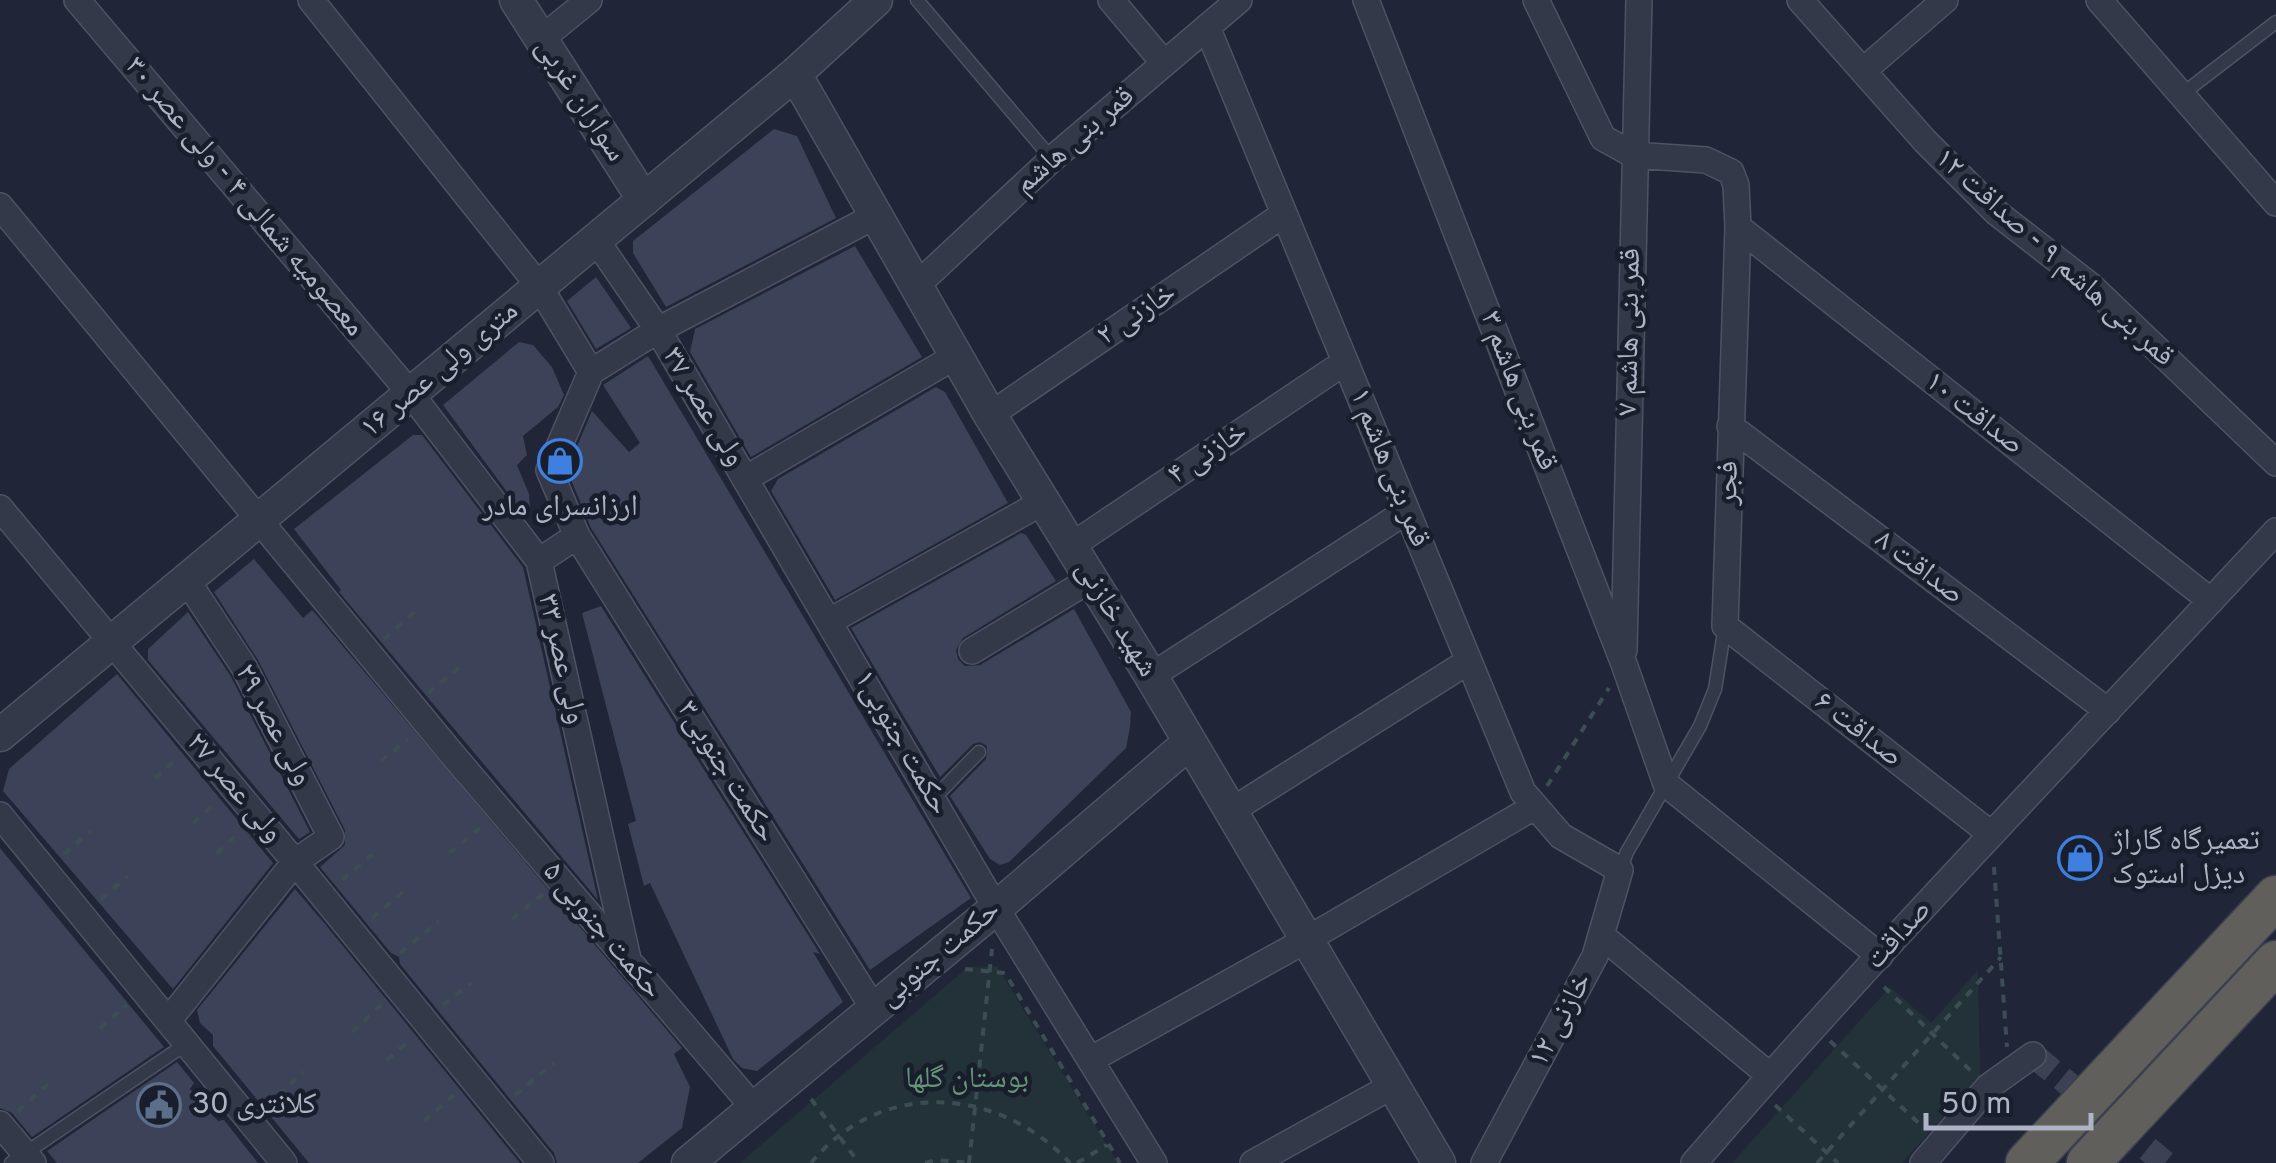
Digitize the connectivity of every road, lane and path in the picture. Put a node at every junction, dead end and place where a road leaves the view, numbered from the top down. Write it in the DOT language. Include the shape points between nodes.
graph roads {
  1 [pos="77,0"];
  2 [pos="311,0"];
  3 [pos="516,0"];
  4 [pos="589,0"];
  5 [pos="916,0"];
  6 [pos="1111,0"];
  7 [pos="1239,0"];
  8 [pos="1366,0"];
  9 [pos="1536,0"];
  10 [pos="1639,0"];
  11 [pos="1800,0"];
  12 [pos="1945,0"];
  13 [pos="2099,0"];
  14 [pos="868,2"];
  15 [pos="2276,22"];
  16 [pos="1207,27"];
  17 [pos="540,40"];
  18 [pos="1164,62"];
  19 [pos="1864,70"];
  20 [pos="795,74"];
  21 [pos="2182,95"];
  22 [pos="1634,154"];
  23 [pos="1052,158"];
  24 [pos="644,200"];
  25 [pos="2276,203"];
  26 [pos="0,206"];
  27 [pos="1284,214"];
  28 [pos="874,216"];
  29 [pos="1738,227"];
  30 [pos="596,240"];
  31 [pos="540,286"];
  32 [pos="915,286"];
  33 [pos="658,330"];
  34 [pos="956,356"];
  35 [pos="1345,362"];
  36 [pos="591,372"];
  37 [pos="412,394"];
  38 [pos="990,415"];
  39 [pos="1730,426"];
  40 [pos="2276,462"];
  41 [pos="745,479"];
  42 [pos="1043,502"];
  43 [pos="0,508"];
  44 [pos="1407,511"];
  45 [pos="261,520"];
  46 [pos="2276,531"];
  47 [pos="577,536"];
  48 [pos="1070,546"];
  49 [pos="539,562"];
  50 [pos="805,578"];
  51 [pos="186,579"];
  52 [pos="1091,579"];
  53 [pos="2211,601"];
  54 [pos="418,610"];
  55 [pos="830,621"];
  56 [pos="1726,626"];
  57 [pos="112,642"];
  58 [pos="972,650"];
  59 [pos="369,652"];
  60 [pos="1469,661"];
  61 [pos="463,664"];
  62 [pos="1624,664"];
  63 [pos="1151,676"];
  64 [pos="2108,711"];
  65 [pos="420,715"];
  66 [pos="0,735"];
  67 [pos="1190,742"];
  68 [pos="196,743"];
  69 [pos="979,752"];
  70 [pos="380,762"];
  71 [pos="155,778"];
  72 [pos="1666,784"];
  73 [pos="234,788"];
  74 [pos="933,799"];
  75 [pos="1534,807"];
  76 [pos="1231,811"];
  77 [pos="500,812"];
  78 [pos="0,815"];
  79 [pos="258,816"];
  80 [pos="193,823"];
  81 [pos="91,831"];
  82 [pos="1991,834"];
  83 [pos="377,851"];
  84 [pos="450,852"];
  85 [pos="217,853"];
  86 [pos="295,862"];
  87 [pos="44,870"];
  88 [pos="1620,870"];
  89 [pos="128,876"];
  90 [pos="559,881"];
  91 [pos="402,892"];
  92 [pos="323,896"];
  93 [pos="2276,898"];
  94 [pos="996,908"];
  95 [pos="82,915"];
  96 [pos="512,918"];
  97 [pos="439,921"];
  98 [pos="354,934"];
  99 [pos="1602,936"];
  100 [pos="1306,940"];
  101 [pos="2001,957"];
  102 [pos="628,962"];
  103 [pos="2276,962"];
  104 [pos="1873,963"];
  105 [pos="382,968"];
  106 [pos="958,968"];
  107 [pos="990,969"];
  108 [pos="471,983"];
  109 [pos="398,989"];
  110 [pos="144,992"];
  111 [pos="874,1008"];
  112 [pos="168,1021"];
  113 [pos="426,1022"];
  114 [pos="1814,1026"];
  115 [pos="100,1028"];
  116 [pos="352,1032"];
  117 [pos="1932,1034"];
  118 [pos="186,1044"];
  119 [pos="2033,1055"];
  120 [pos="387,1060"];
  121 [pos="1090,1060"];
  122 [pos="554,1063"];
  123 [pos="304,1072"];
  124 [pos="793,1076"];
  125 [pos="472,1079"];
  126 [pos="52,1081"];
  127 [pos="1763,1082"];
  128 [pos="1392,1086"];
  129 [pos="1988,1088"];
  130 [pos="1883,1090"];
  131 [pos="975,1104"];
  132 [pos="754,1108"];
  133 [pos="497,1110"];
  134 [pos="249,1121"];
  135 [pos="424,1122"];
  136 [pos="0,1124"];
  137 [pos="1133,1130"];
  138 [pos="838,1136"];
  139 [pos="1940,1143"];
  140 [pos="1109,1144"];
  141 [pos="1827,1152"];
  142 [pos="22,1159"];
  143 [pos="284,1163"];
  144 [pos="540,1163"];
  145 [pos="688,1163"];
  146 [pos="811,1163"];
  147 [pos="859,1163"];
  148 [pos="925,1163"];
  149 [pos="970,1163"];
  150 [pos="1070,1163"];
  151 [pos="1077,1163"];
  152 [pos="1120,1163"];
  153 [pos="1154,1163"];
  154 [pos="1253,1163"];
  155 [pos="1439,1163"];
  156 [pos="1484,1163"];
  157 [pos="1694,1163"];
  158 [pos="1818,1163"];
  159 [pos="1838,1163"];
  160 [pos="1923,1163"];
  161 [pos="2027,1163"];
  162 [pos="2088,1163"];
  1 -- 37 [label="street, معصومیه شمالی ۴ - ولی عصر ۳۰"];
  2 -- 31 [label="street"];
  3 -- 17 [label="street, سواران غربی"];
  4 -- 17 [label="street"];
  5 -- 23 [label="lane"];
  6 -- 18 [label="street"];
  7 -- 16 [label="street, قمر بنی هاشم"];
  8 -- 62 [label="street, قمر بنی هاشم ۳"];
  9 -- 22 [label="street" via="1594,124 1603,138"];
  10 -- 22 [label="street, قمر بنی هاشم ۷"];
  11 -- 19 [label="street, قمر بنی هاشم ۹ - صداقت ۱۲"];
  12 -- 19 [label="street"];
  13 -- 21 [label="street"];
  14 -- 20 [label="street, ۱۶ متری ولی عصر"];
  15 -- 21 [label="lane"];
  16 -- 18 [label="street, قمر بنی هاشم"];
  16 -- 27 [label="street, قمر بنی هاشم ۱"];
  17 -- 24 [label="street, سواران غربی"];
  18 -- 23 [label="street, قمر بنی هاشم"];
  19 -- 40 [label="street, قمر بنی هاشم ۹ - صداقت ۱۲" via="1997,212 2090,286"];
  20 -- 24 [label="street, ۱۶ متری ولی عصر"];
  20 -- 28 [label="street, شهید خازنی"];
  21 -- 25 [label="street"];
  22 -- 29 [label="street, فجر" via="1706,160 1731,172"];
  22 -- 62 [label="street, قمر بنی هاشم ۷"];
  23 -- 32 [label="street, قمر بنی هاشم"];
  24 -- 30 [label="street, ۱۶ متری ولی عصر"];
  26 -- 45 [label="street, حکمت جنوبی ۵"];
  27 -- 35 [label="street, قمر بنی هاشم ۱"];
  27 -- 38 [label="street, خازنی ۲"];
  28 -- 32 [label="street, شهید خازنی"];
  28 -- 33 [label="street"];
  29 -- 39 [label="street, فجر"];
  29 -- 53 [label="street, صداقت ۱۰"];
  30 -- 31 [label="street, ۱۶ متری ولی عصر"];
  30 -- 33 [label="street, ولی عصر ۳۷"];
  31 -- 36 [label="street"];
  31 -- 37 [label="street, ۱۶ متری ولی عصر"];
  32 -- 34 [label="street, شهید خازنی"];
  33 -- 36 [label="street"];
  33 -- 41 [label="street, ولی عصر ۳۷"];
  34 -- 38 [label="street, شهید خازنی"];
  34 -- 41 [label="street"];
  35 -- 44 [label="street, قمر بنی هاشم ۱"];
  35 -- 48 [label="street, خازنی ۴"];
  36 -- 47 [label="street, حکمت جنوبی۳" via="549,470"];
  37 -- 45 [label="street, ۱۶ متری ولی عصر"];
  37 -- 49 [label="street, ولی عصر ۳۳"];
  38 -- 42 [label="street, شهید خازنی"];
  39 -- 56 [label="street, فجر"];
  39 -- 64 [label="street, صداقت ۸"];
  41 -- 50 [label="street, ولی عصر ۳۷"];
  42 -- 48 [label="street, شهید خازنی"];
  42 -- 55 [label="street"];
  43 -- 57 [label="street, ولی عصر ۲۷"];
  44 -- 60 [label="street, قمر بنی هاشم ۱"];
  44 -- 63 [label="street"];
  45 -- 51 [label="street, ۱۶ متری ولی عصر"];
  45 -- 59 [label="street, حکمت جنوبی ۵"];
  46 -- 53 [label="street"];
  47 -- 49 [label="street"];
  47 -- 111 [label="street, حکمت جنوبی۳"];
  48 -- 52 [label="street, شهید خازنی"];
  49 -- 102 [label="street, ولی عصر ۳۳"];
  50 -- 55 [label="street, حکمت جنوبی۱"];
  51 -- 57 [label="street, ۱۶ متری ولی عصر"];
  51 -- 86 [label="street, ولی عصر ۲۹" via="244,666 332,837"];
  52 -- 58 [label="street"];
  52 -- 63 [label="street, شهید خازنی"];
  53 -- 64 [label="street, صداقت"];
  54 -- 59 [label="path"];
  55 -- 74 [label="street, حکمت جنوبی۱"];
  56 -- 72 [label="lane, فجر" via="1715,689"];
  56 -- 82 [label="street, صداقت ۶"];
  57 -- 66 [label="street, ۱۶ متری ولی عصر"];
  57 -- 68 [label="street, ولی عصر ۲۷"];
  59 -- 65 [label="street, حکمت جنوبی ۵"];
  60 -- 75 [label="street, قمر بنی هاشم ۱"];
  60 -- 76 [label="street"];
  61 -- 65 [label="path"];
  62 -- 72 [label="street, قمر بنی هاشم ۳"];
  62 -- 75 [label="path"];
  63 -- 67 [label="street, شهید خازنی"];
  64 -- 82 [label="street, صداقت"];
  65 -- 70 [label="path"];
  65 -- 77 [label="street, حکمت جنوبی ۵"];
  67 -- 76 [label="street, شهید خازنی"];
  67 -- 94 [label="street, حکمت جنوبی"];
  68 -- 71 [label="path"];
  68 -- 73 [label="street, ولی عصر ۲۷"];
  69 -- 74 [label="lane"];
  72 -- 88 [label="lane, فجر"];
  72 -- 104 [label="street"];
  73 -- 79 [label="street, ولی عصر ۲۷"];
  73 -- 80 [label="path"];
  74 -- 94 [label="street, حکمت جنوبی۱"];
  75 -- 88 [label="street, قمر بنی هاشم ۱" via="1561,836"];
  75 -- 100 [label="street"];
  76 -- 100 [label="street, شهید خازنی"];
  77 -- 84 [label="path"];
  77 -- 90 [label="street, حکمت جنوبی ۵"];
  78 -- 87 [label="street"];
  79 -- 85 [label="path"];
  79 -- 86 [label="street, ولی عصر ۲۷"];
  81 -- 87 [label="path"];
  82 -- 101 [label="path"];
  82 -- 104 [label="street, صداقت"];
  83 -- 92 [label="path"];
  86 -- 92 [label="street, ولی عصر ۲۷"];
  86 -- 112 [label="street"];
  87 -- 95 [label="street"];
  88 -- 99 [label="street, خازنی ۱۲"];
  89 -- 95 [label="path"];
  90 -- 96 [label="path"];
  90 -- 102 [label="street, حکمت جنوبی ۵"];
  91 -- 98 [label="path"];
  92 -- 98 [label="street, ولی عصر ۲۷"];
  93 -- 161 [label="highway"];
  94 -- 107 [label="path"];
  94 -- 111 [label="street, حکمت جنوبی"];
  94 -- 121 [label="street, حکمت جنوبی۱"];
  95 -- 110 [label="street"];
  97 -- 105 [label="path"];
  98 -- 105 [label="street, ولی عصر ۲۷"];
  99 -- 127 [label="street"];
  99 -- 156 [label="street, خازنی ۱۲"];
  100 -- 121 [label="street"];
  100 -- 128 [label="street, شهید خازنی"];
  101 -- 117 [label="path"];
  101 -- 129 [label="path" via="2007,1051"];
  102 -- 132 [label="street, حکمت جنوبی ۵"];
  103 -- 162 [label="highway"];
  104 -- 114 [label="street, صداقت"];
  104 -- 117 [label="path"];
  105 -- 109 [label="street, ولی عصر ۲۷"];
  106 -- 107 [label="path"];
  107 -- 131 [label="path"];
  107 -- 140 [label="path" via="1005,974"];
  108 -- 113 [label="path"];
  109 -- 113 [label="street, ولی عصر ۲۷"];
  109 -- 116 [label="path"];
  110 -- 112 [label="street"];
  110 -- 115 [label="path"];
  111 -- 124 [label="street, حکمت جنوبی"];
  112 -- 118 [label="street"];
  113 -- 120 [label="path"];
  113 -- 125 [label="street, ولی عصر ۲۷"];
  114 -- 127 [label="street, صداقت"];
  114 -- 130 [label="path"];
  117 -- 129 [label="path"];
  117 -- 130 [label="path"];
  118 -- 134 [label="street"];
  118 -- 142 [label="lane"];
  119 -- 129 [label="street"];
  121 -- 137 [label="street, حکمت جنوبی۱"];
  122 -- 133 [label="path"];
  123 -- 134 [label="path"];
  124 -- 132 [label="street, حکمت جنوبی"];
  124 -- 138 [label="path"];
  125 -- 133 [label="street, ولی عصر ۲۷"];
  125 -- 135 [label="path"];
  126 -- 136 [label="path"];
  127 -- 141 [label="path"];
  127 -- 157 [label="street, صداقت"];
  128 -- 154 [label="street"];
  128 -- 155 [label="street, شهید خازنی"];
  129 -- 139 [label="street"];
  130 -- 139 [label="path"];
  130 -- 141 [label="path"];
  131 -- 138 [label="path" via="927,1101 896,1108"];
  131 -- 149 [label="path"];
  131 -- 150 [label="path" via="1029,1126"];
  132 -- 145 [label="street, حکمت جنوبی"];
  133 -- 144 [label="street, ولی عصر ۲۷"];
  134 -- 143 [label="street"];
  136 -- 142 [label="street"];
  137 -- 140 [label="path"];
  137 -- 153 [label="street, حکمت جنوبی۱"];
  138 -- 146 [label="path"];
  138 -- 147 [label="path"];
  139 -- 160 [label="street"];
  140 -- 151 [label="path"];
  140 -- 152 [label="path"];
  141 -- 158 [label="path"];
  141 -- 159 [label="path"];
  148 -- 149 [label="path"];
}
